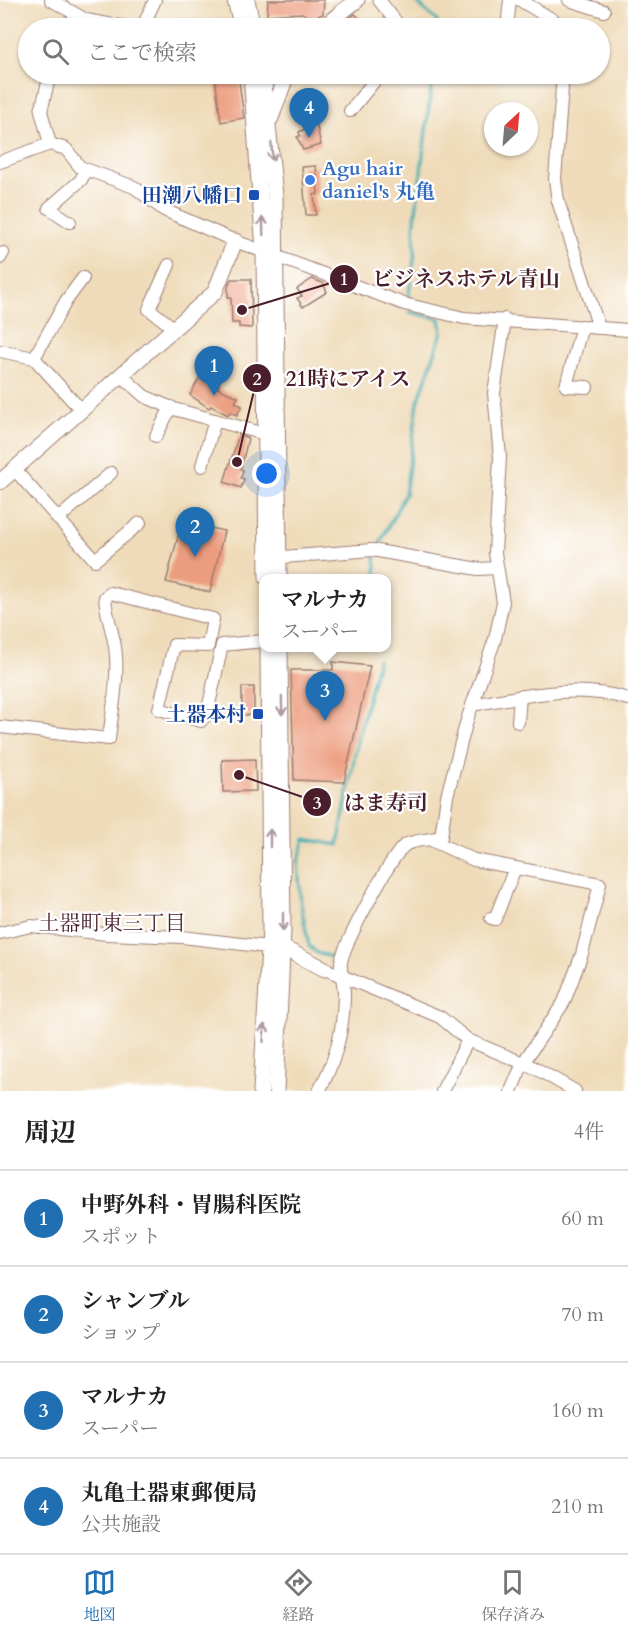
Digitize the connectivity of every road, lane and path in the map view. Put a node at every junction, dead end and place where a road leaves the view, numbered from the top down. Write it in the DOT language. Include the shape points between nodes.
graph roads {
  1 [pos="51,0"];
  2 [pos="155,0"];
  3 [pos="235,0"];
  4 [pos="247,0"];
  5 [pos="357,0"];
  6 [pos="379,0"];
  7 [pos="510,0"];
  8 [pos="520,0"];
  9 [pos="570,0"];
  10 [pos="604,11"];
  11 [pos="75,18"];
  12 [pos="147,18"];
  13 [pos="240,18"];
  14 [pos="251,18"];
  15 [pos="334,18"];
  16 [pos="393,18"];
  17 [pos="508,18"];
  18 [pos="550,18"];
  19 [pos="48,84"];
  20 [pos="253,84"];
  21 [pos="263,84"];
  22 [pos="282,84"];
  23 [pos="372,84"];
  24 [pos="562,84"];
  25 [pos="350,111"];
  26 [pos="263,123"];
  27 [pos="51,144"];
  28 [pos="0,162"];
  29 [pos="86,170"];
  30 [pos="70,222"];
  31 [pos="235,241"];
  32 [pos="270,252"];
  33 [pos="169,265"];
  34 [pos="83,278"];
  35 [pos="505,319"];
  36 [pos="582,326"];
  37 [pos="599,328"];
  38 [pos="175,329"];
  39 [pos="628,330"];
  40 [pos="0,351"];
  41 [pos="34,358"];
  42 [pos="122,376"];
  43 [pos="587,387"];
  44 [pos="171,407"];
  45 [pos="82,411"];
  46 [pos="215,420"];
  47 [pos="156,436"];
  48 [pos="271,436"];
  49 [pos="202,466"];
  50 [pos="15,470"];
  51 [pos="111,473"];
  52 [pos="0,483"];
  53 [pos="58,519"];
  54 [pos="140,523"];
  55 [pos="273,558"];
  56 [pos="497,568"];
  57 [pos="268,574"];
  58 [pos="278,574"];
  59 [pos="259,641"];
  60 [pos="222,645"];
  61 [pos="208,646"];
  62 [pos="268,652"];
  63 [pos="280,652"];
  64 [pos="520,696"];
  65 [pos="628,699"];
  66 [pos="472,705"];
  67 [pos="518,722"];
  68 [pos="0,727"];
  69 [pos="431,840"];
  70 [pos="515,868"];
  71 [pos="491,918"];
  72 [pos="0,933"];
  73 [pos="276,948"];
  74 [pos="326,969"];
  75 [pos="344,977"];
  76 [pos="468,1040"];
  77 [pos="523,1063"];
  78 [pos="261,1091"];
  79 [pos="276,1091"];
  80 [pos="319,1091"];
  81 [pos="442,1091"];
  82 [pos="512,1091"];
  83 [pos="575,1091"];
  1 -- 11 [label="street"];
  2 -- 12 [label="street"];
  3 -- 13 [label="street"];
  4 -- 14 [label="street"];
  5 -- 15 [label="street"];
  6 -- 16 [label="street"];
  7 -- 17 [label="street"];
  8 -- 18 [label="street"];
  9 -- 10 [label="street"];
  19 -- 27 [label="street" via="41,111"];
  20 -- 26 [label="street"];
  21 -- 26 [label="street"];
  22 -- 26 [label="street"];
  23 -- 25 [label="street"];
  24 -- 37 [label="street" via="555,179 558,201"];
  26 -- 32 [label="street"];
  27 -- 28 [label="street"];
  27 -- 29 [label="street" via="66,149"];
  29 -- 30 [label="street" via="81,180 49,208"];
  29 -- 31 [label="street" via="134,187 164,210"];
  31 -- 32 [label="street"];
  31 -- 38 [label="street" via="215,292"];
  32 -- 35 [label="street" via="415,307 464,318"];
  32 -- 48 [label="street"];
  33 -- 38 [label="street" via="149,309"];
  34 -- 41 [label="street"];
  35 -- 36 [label="street"];
  35 -- 56 [label="street" via="494,393 500,457"];
  36 -- 37 [label="street"];
  36 -- 43 [label="street" via="566,386"];
  37 -- 39 [label="street"];
  38 -- 42 [label="street"];
  40 -- 41 [label="street"];
  41 -- 45 [label="street"];
  42 -- 44 [label="street" via="144,396"];
  42 -- 45 [label="street"];
  44 -- 46 [label="street"];
  44 -- 47 [label="street"];
  45 -- 50 [label="street"];
  46 -- 48 [label="street"];
  46 -- 49 [label="street"];
  48 -- 55 [label="street"];
  50 -- 52 [label="street"];
  50 -- 53 [label="street"];
  51 -- 53 [label="street"];
  53 -- 54 [label="street" via="95,560"];
  55 -- 56 [label="street" via="372,550 478,569"];
  55 -- 57 [label="street"];
  55 -- 58 [label="street"];
  56 -- 66 [label="street" via="502,602 495,639"];
  59 -- 60 [label="street"];
  60 -- 61 [label="street"];
  60 -- 61 [label="street" via="207,714 201,721 159,709 174,645"];
  61 -- 68 [label="street" via="213,619 111,593 105,597 106,617 113,632 116,676 109,739"];
  73 -- 62 [label="street, one-way"];
  63 -- 73 [label="street, one-way"];
  64 -- 65 [label="street" via="591,691"];
  64 -- 66 [label="street"];
  64 -- 67 [label="street"];
  66 -- 69 [label="street" via="447,796 441,837"];
  69 -- 70 [label="street" via="474,860"];
  69 -- 75 [label="street" via="407,844 396,856 361,916 341,963"];
  70 -- 71 [label="street" via="495,919"];
  70 -- 77 [label="street" via="600,884 582,954 564,1002"];
  72 -- 73 [label="street" via="31,926"];
  73 -- 74 [label="street"];
  78 -- 73 [label="street, one-way"];
  73 -- 79 [label="street"];
  74 -- 75 [label="street"];
  75 -- 76 [label="street" via="440,1017"];
  75 -- 80 [label="street" via="340,1042"];
  76 -- 77 [label="street"];
  76 -- 81 [label="street"];
  77 -- 82 [label="street"];
  77 -- 83 [label="street"];
}
